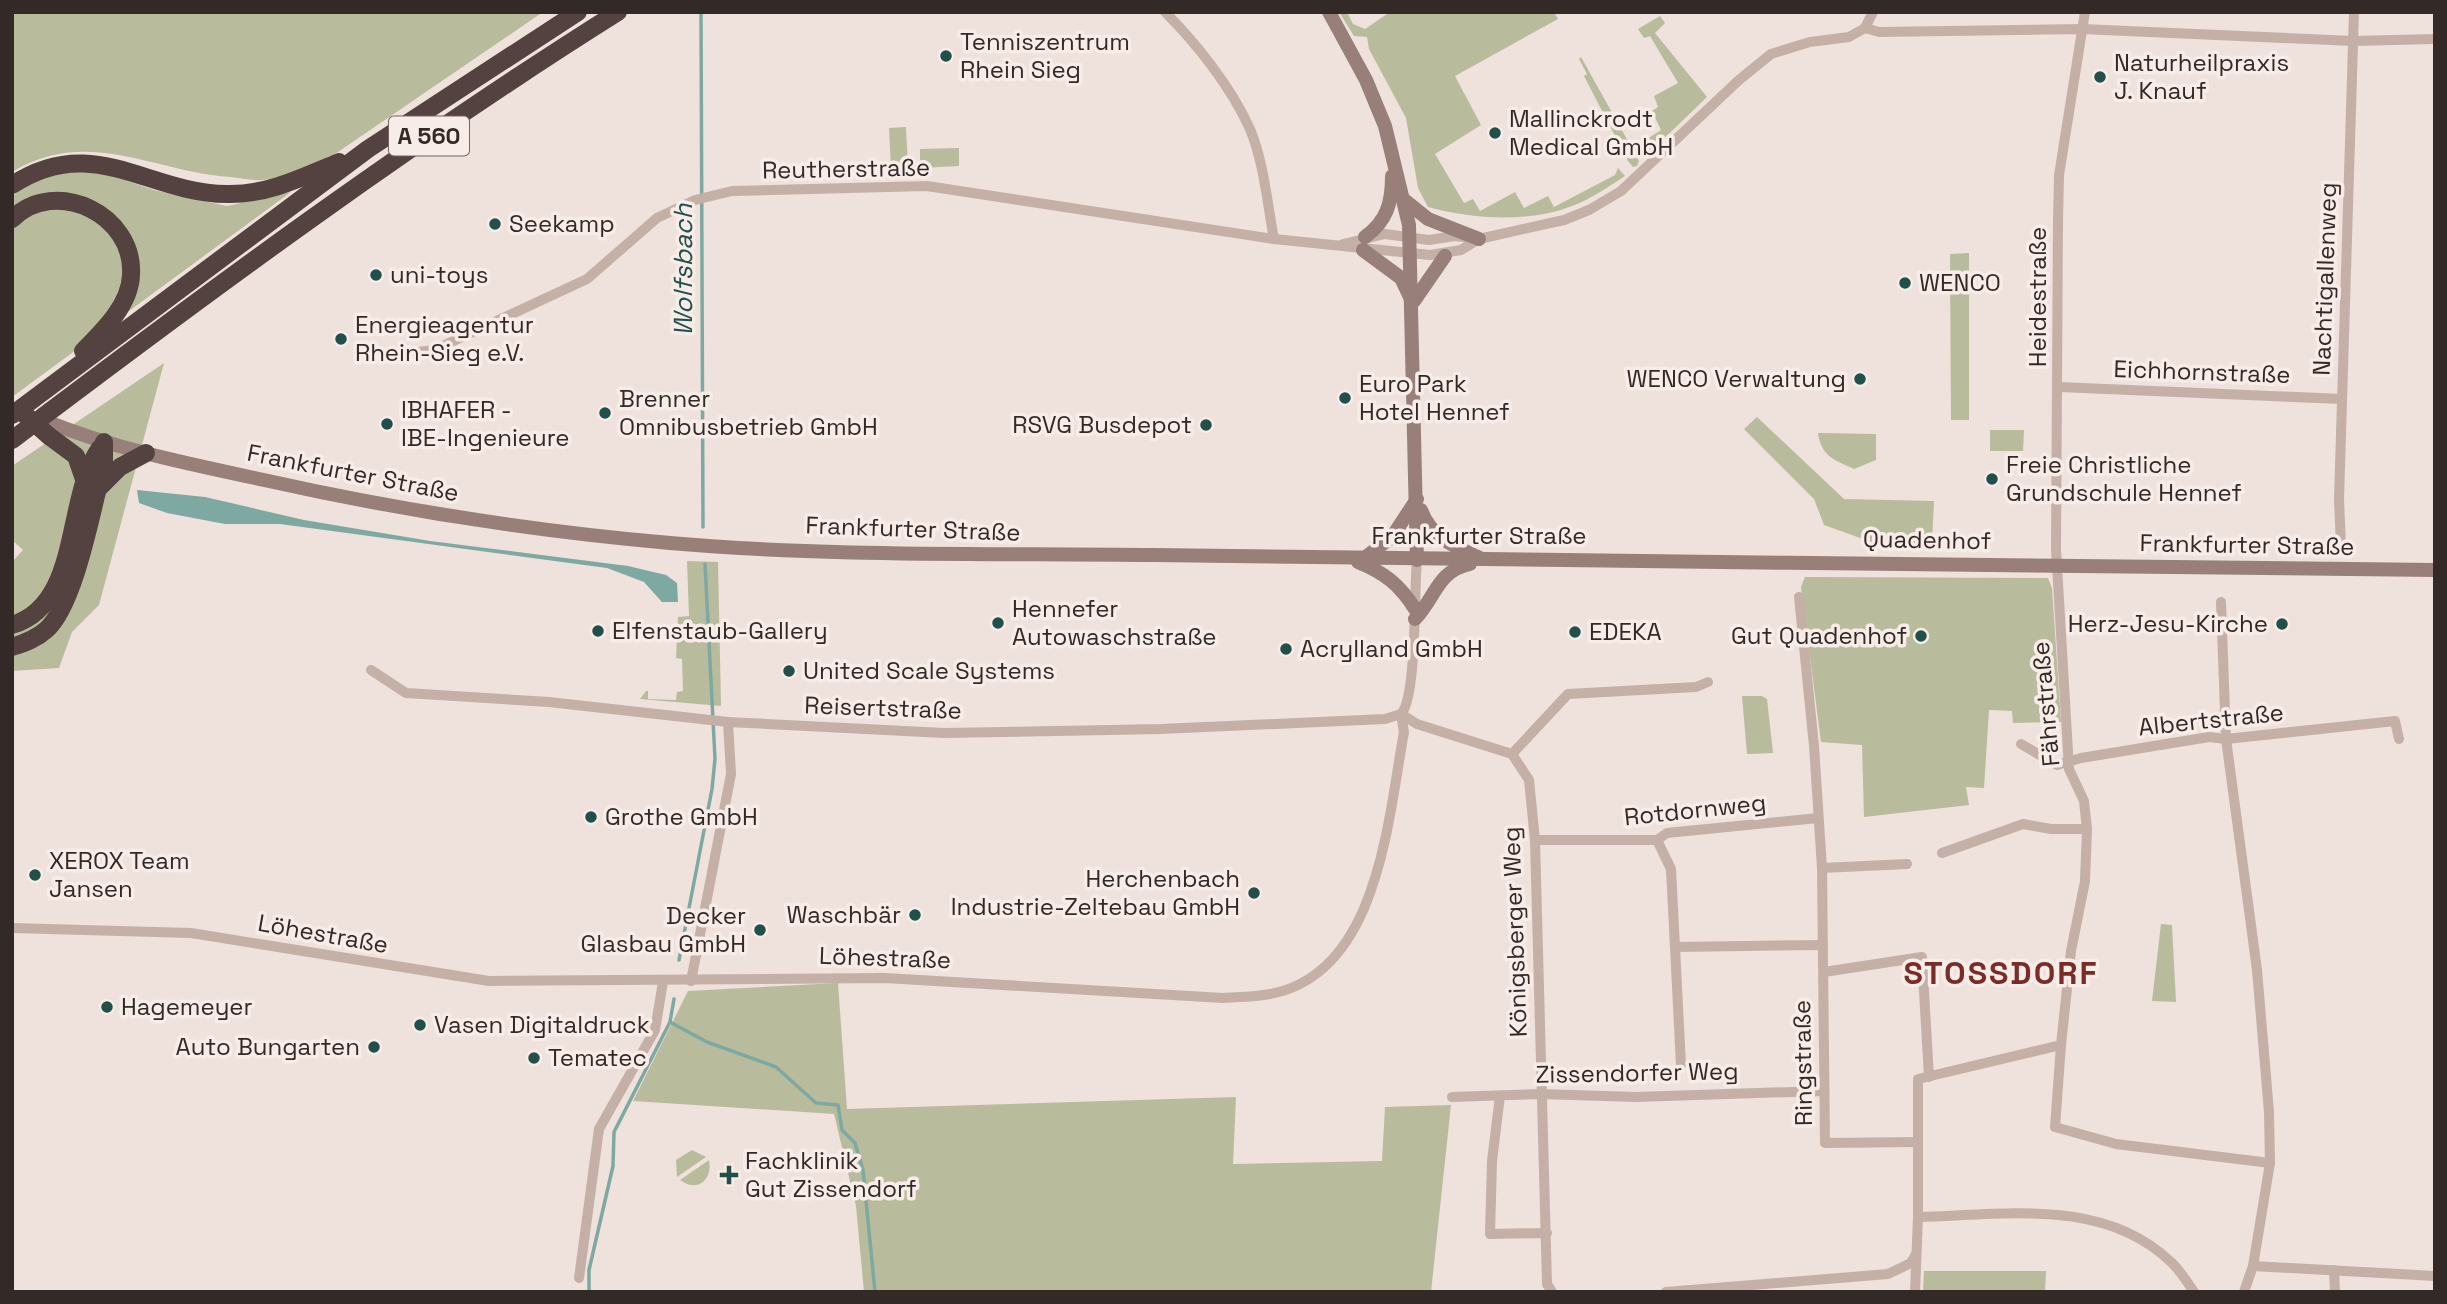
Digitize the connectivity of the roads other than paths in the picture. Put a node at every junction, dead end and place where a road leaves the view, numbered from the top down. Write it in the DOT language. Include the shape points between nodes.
graph roads {
  1 [pos="579,12"];
  2 [pos="618,12"];
  3 [pos="1165,12"];
  4 [pos="1329,12"];
  5 [pos="1872,12"];
  6 [pos="2085,12"];
  7 [pos="2354,12"];
  8 [pos="1865,28"];
  9 [pos="2082,29"];
  10 [pos="2435,39"];
  11 [pos="2353,41"];
  12 [pos="368,149"];
  13 [pos="1393,154"];
  14 [pos="12,186"];
  15 [pos="1404,200"];
  16 [pos="12,219"];
  17 [pos="1409,238"];
  18 [pos="1274,239"];
  19 [pos="1479,239"];
  20 [pos="1364,244"];
  21 [pos="1411,254"];
  22 [pos="1445,256"];
  23 [pos="1413,302"];
  24 [pos="396,355"];
  25 [pos="2059,387"];
  26 [pos="38,396"];
  27 [pos="2342,399"];
  28 [pos="29,418"];
  29 [pos="12,442"];
  30 [pos="104,442"];
  31 [pos="146,453"];
  32 [pos="91,486"];
  33 [pos="1417,499"];
  34 [pos="2341,547"];
  35 [pos="1357,559"];
  36 [pos="1417,560"];
  37 [pos="1485,561"];
  38 [pos="1795,561"];
  39 [pos="2059,565"];
  40 [pos="2435,570"];
  41 [pos="1799,597"];
  42 [pos="2221,602"];
  43 [pos="1415,614"];
  44 [pos="12,625"];
  45 [pos="12,648"];
  46 [pos="371,670"];
  47 [pos="1708,682"];
  48 [pos="1401,714"];
  49 [pos="723,721"];
  50 [pos="2226,738"];
  51 [pos="2399,739"];
  52 [pos="2021,744"];
  53 [pos="1512,754"];
  54 [pos="2068,762"];
  55 [pos="1818,818"];
  56 [pos="2087,829"];
  57 [pos="1535,840"];
  58 [pos="1657,840"];
  59 [pos="1942,853"];
  60 [pos="1908,864"];
  61 [pos="1822,868"];
  62 [pos="12,928"];
  63 [pos="1823,944"];
  64 [pos="1675,947"];
  65 [pos="1824,972"];
  66 [pos="691,981"];
  67 [pos="663,982"];
  68 [pos="2061,1045"];
  69 [pos="1681,1065"];
  70 [pos="1929,1077"];
  71 [pos="1822,1091"];
  72 [pos="1540,1094"];
  73 [pos="1500,1096"];
  74 [pos="1452,1097"];
  75 [pos="1918,1142"];
  76 [pos="2270,1163"];
  77 [pos="1918,1217"];
  78 [pos="1547,1233"];
  79 [pos="1917,1252"];
  80 [pos="2253,1266"];
  81 [pos="2334,1270"];
  82 [pos="2435,1276"];
  83 [pos="579,1278"];
  84 [pos="1552,1292"];
  85 [pos="1666,1292"];
  86 [pos="1915,1292"];
  87 [pos="2194,1292"];
  88 [pos="2244,1292"];
  89 [pos="2335,1292"];
  1 -- 12 [label="highway, A 560"];
  2 -- 28 [label="highway, A 560" via="381,168"];
  3 -- 18 [label="street" via="1198,45 1249,128"];
  4 -- 13 [label="main road" via="1366,80"];
  5 -- 8 [label="street"];
  6 -- 9 [label="street, Heidestraße"];
  7 -- 11 [label="street, Nachtigallenweg"];
  8 -- 9 [label="street" via="1879,32"];
  8 -- 19 [label="street" via="1849,37 1810,42 1772,54 1621,191 1589,210"];
  9 -- 11 [label="street"];
  9 -- 25 [label="street, Heidestraße" via="2059,175"];
  10 -- 11 [label="street"];
  11 -- 27 [label="street, Nachtigallenweg"];
  12 -- 14 [label="highway" via="287,184 252,192 204,192 130,170 83,163 47,167"];
  12 -- 26 [label="highway, A 560"];
  13 -- 15 [label="main road"];
  13 -- 20 [label="main road" via="1392,200"];
  15 -- 17 [label="main road"];
  15 -- 19 [label="main road" via="1428,219"];
  16 -- 26 [label="highway" via="45,201 78,203 107,218 126,247 130,263 124,301 96,338"];
  17 -- 19 [label="street, Reutherstraße"];
  17 -- 20 [label="street, Reutherstraße" via="1385,234"];
  17 -- 21 [label="main road"];
  18 -- 20 [label="street, Reutherstraße"];
  18 -- 24 [label="street, Reutherstraße" via="927,186 732,191 695,200 657,218 587,279 434,350"];
  19 -- 22 [label="street"];
  20 -- 21 [label="street, Reutherstraße"];
  20 -- 23 [label="main road" via="1401,278"];
  21 -- 22 [label="street, Reutherstraße"];
  21 -- 23 [label="main road"];
  22 -- 23 [label="main road"];
  23 -- 33 [label="main road"];
  25 -- 27 [label="street, Eichhornstraße"];
  25 -- 39 [label="street, Heidestraße"];
  26 -- 28 [label="highway, A 560"];
  27 -- 34 [label="street, Nachtigallenweg"];
  28 -- 29 [label="highway, A 560"];
  28 -- 30 [label="main road, Frankfurter Straße"];
  28 -- 32 [label="highway" via="76,456"];
  30 -- 31 [label="main road, Frankfurter Straße"];
  30 -- 32 [label="highway" via="104,463"];
  31 -- 32 [label="highway"];
  31 -- 35 [label="main road, Frankfurter Straße" via="374,504 672,543 1018,555"];
  32 -- 44 [label="highway" via="50,598 34,614"];
  32 -- 45 [label="highway" via="70,590 60,613 40,635"];
  33 -- 35 [label="main road" via="1392,537"];
  33 -- 36 [label="main road"];
  33 -- 37 [label="main road" via="1425,521 1442,540"];
  35 -- 36 [label="main road, Frankfurter Straße"];
  35 -- 43 [label="main road" via="1401,587"];
  36 -- 37 [label="main road, Frankfurter Straße"];
  36 -- 43 [label="street, Löhestraße"];
  37 -- 38 [label="main road, Frankfurter Straße"];
  37 -- 43 [label="main road" via="1459,566 1444,575 1430,604"];
  38 -- 39 [label="main road, Quadenhof"];
  39 -- 40 [label="main road, Frankfurter Straße"];
  39 -- 54 [label="street, Fährstraße"];
  41 -- 55 [label="street, Ringstraße"];
  42 -- 50 [label="street"];
  43 -- 48 [label="street, Löhestraße" via="1407,704"];
  46 -- 49 [label="street, Reisertstraße" via="406,694 549,702"];
  47 -- 53 [label="street" via="1696,687 1569,694"];
  48 -- 49 [label="street, Reisertstraße" via="1385,719 1173,728 944,733"];
  48 -- 53 [label="street" via="1417,724"];
  48 -- 66 [label="street, Löhestraße" via="1404,732 1375,887 1359,923 1337,954 1307,980 1272,994 1223,998 886,978"];
  49 -- 66 [label="street" via="730,774"];
  50 -- 51 [label="street, Albertstraße" via="2395,721"];
  50 -- 54 [label="street, Albertstraße" via="2196,739"];
  50 -- 76 [label="street" via="2262,1017"];
  52 -- 54 [label="street, Albertstraße" via="2052,763"];
  53 -- 57 [label="street, Königsberger Weg" via="1529,780"];
  54 -- 56 [label="street, Fährstraße" via="2084,801"];
  55 -- 58 [label="street, Rotdornweg" via="1667,833"];
  55 -- 61 [label="street, Ringstraße"];
  56 -- 59 [label="street" via="2023,824"];
  56 -- 68 [label="street, Fährstraße" via="2085,881 2071,951"];
  57 -- 58 [label="street, Rotdornweg"];
  57 -- 72 [label="street, Königsberger Weg"];
  58 -- 64 [label="street" via="1671,869"];
  60 -- 61 [label="street"];
  61 -- 63 [label="street, Ringstraße"];
  62 -- 67 [label="street, Löhestraße" via="191,933 489,981"];
  63 -- 64 [label="street"];
  63 -- 65 [label="street, Ringstraße"];
  64 -- 69 [label="street"];
  65 -- 70 [label="street" via="1922,957"];
  65 -- 71 [label="street, Ringstraße"];
  66 -- 67 [label="street, Löhestraße"];
  67 -- 83 [label="street" via="654,1030 599,1129"];
  68 -- 70 [label="street"];
  68 -- 76 [label="street, Fährstraße" via="2055,1127 2116,1144"];
  70 -- 75 [label="street" via="1918,1079"];
  71 -- 72 [label="street, Zissendorfer Weg" via="1636,1097"];
  71 -- 75 [label="street, Ringstraße" via="1825,1143"];
  72 -- 73 [label="street, Zissendorfer Weg"];
  72 -- 78 [label="street, Königsberger Weg"];
  73 -- 74 [label="street, Zissendorfer Weg"];
  73 -- 78 [label="street" via="1490,1234"];
  75 -- 77 [label="street"];
  76 -- 80 [label="street"];
  77 -- 79 [label="street"];
  77 -- 87 [label="street" via="2056,1214 2115,1224 2171,1262"];
  78 -- 84 [label="street, Königsberger Weg" via="1547,1284"];
  79 -- 85 [label="street" via="1911,1263 1888,1274"];
  79 -- 86 [label="street"];
  80 -- 81 [label="street"];
  80 -- 88 [label="street"];
  81 -- 82 [label="street"];
  81 -- 89 [label="street"];
}
